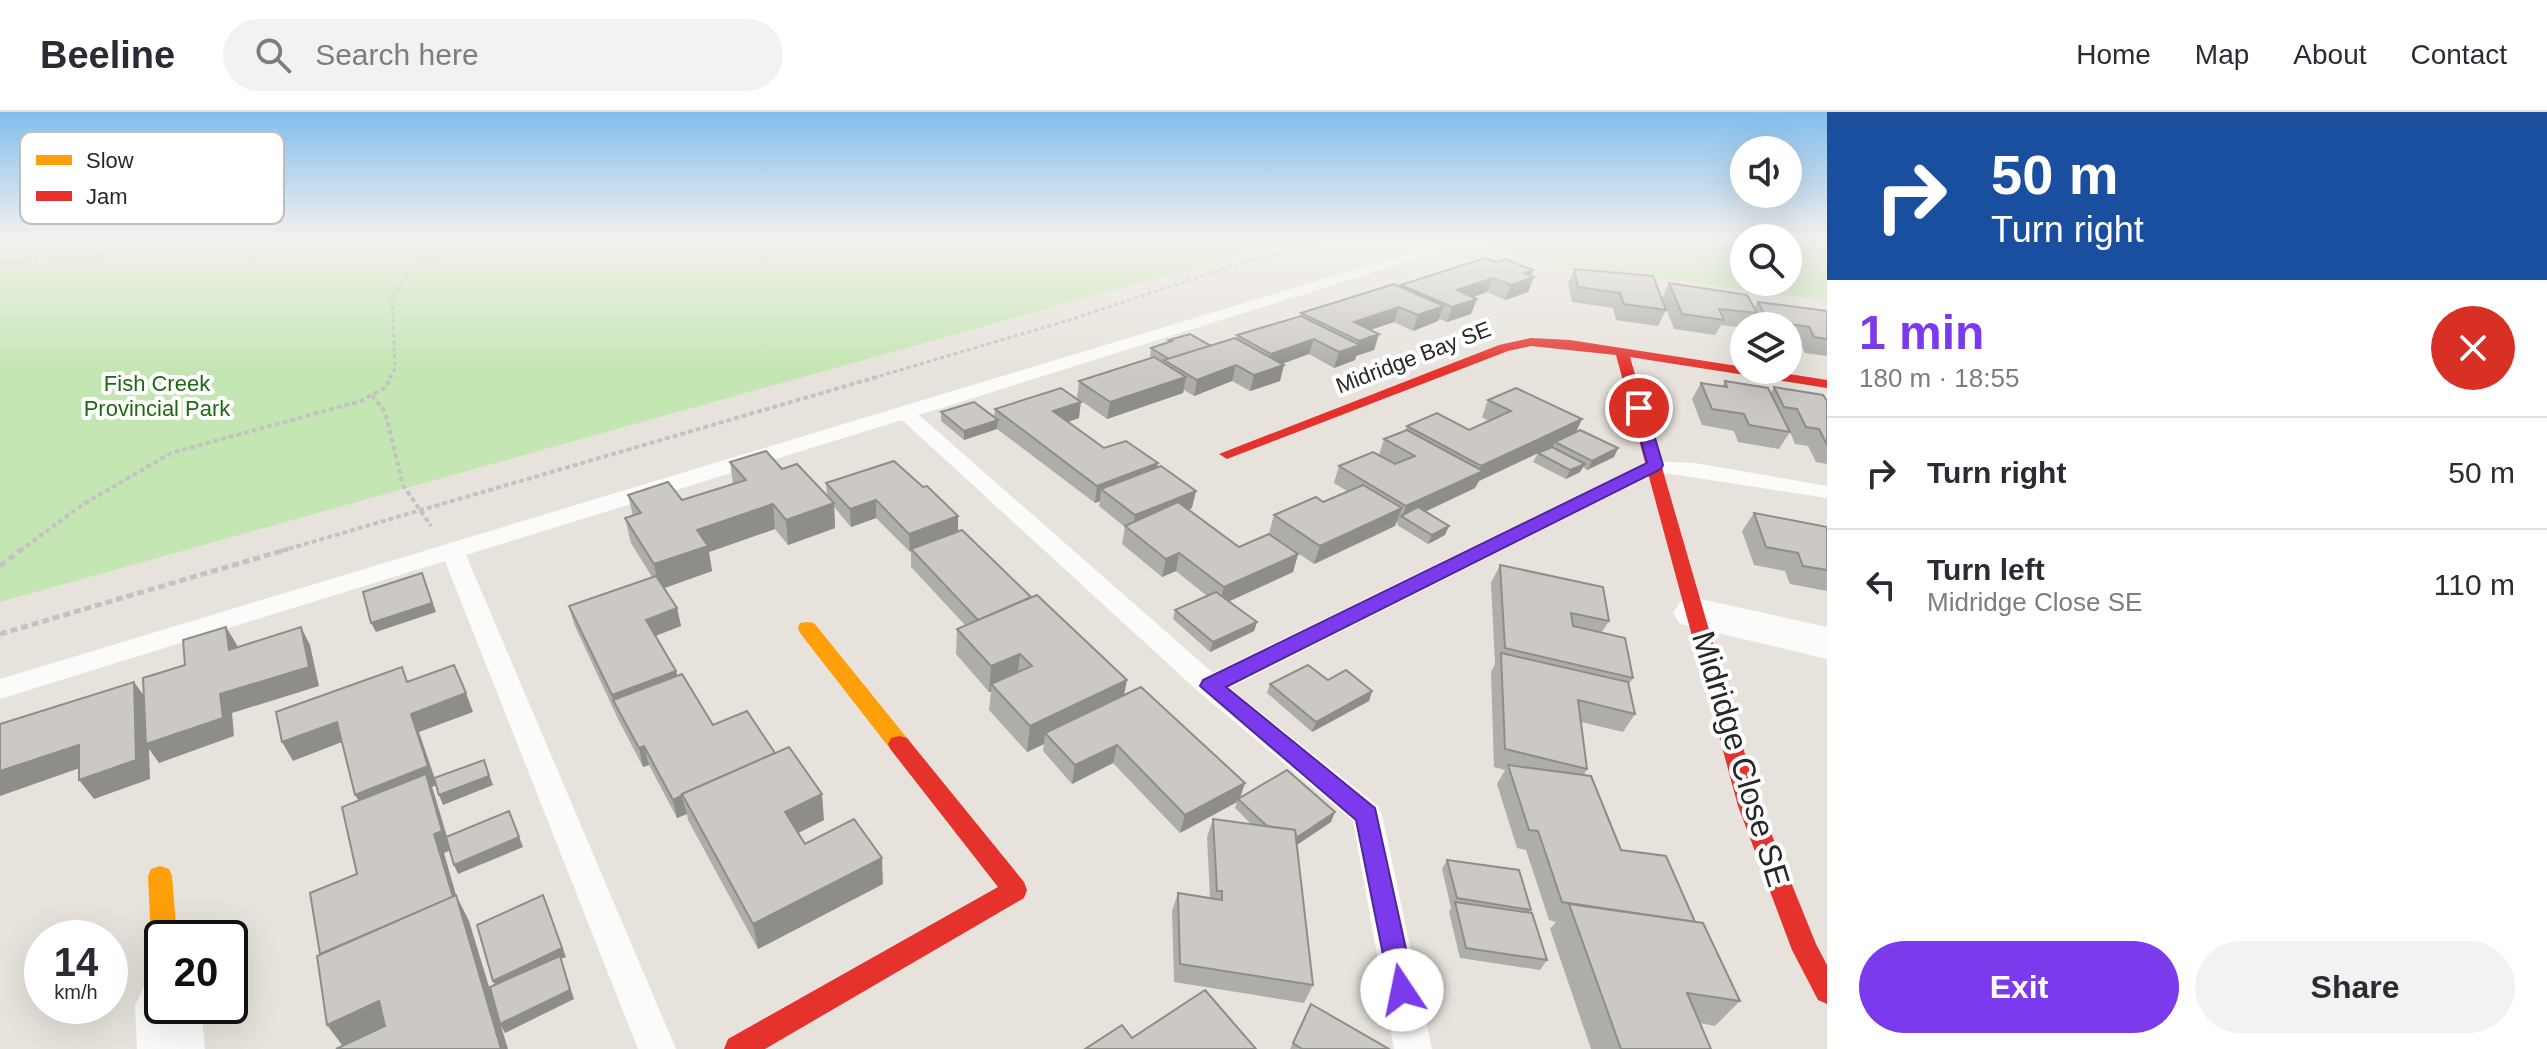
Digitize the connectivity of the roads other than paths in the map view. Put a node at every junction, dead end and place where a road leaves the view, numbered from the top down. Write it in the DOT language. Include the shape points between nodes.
graph roads {
  1 [pos="1329,283"];
  2 [pos="1622,352"];
  3 [pos="1827,384"];
  4 [pos="904,412"];
  5 [pos="1227,454"];
  6 [pos="1655,465"];
  7 [pos="1827,492"];
  8 [pos="452,549"];
  9 [pos="1696,613"];
  10 [pos="807,628"];
  11 [pos="1827,643"];
  12 [pos="1210,686"];
  13 [pos="0,689"];
  14 [pos="160,876"];
  15 [pos="163,920"];
  16 [pos="1827,991"];
  17 [pos="169,1024"];
  18 [pos="171,1049"];
  19 [pos="657,1049"];
  20 [pos="738,1049"];
  21 [pos="1413,1049"];
  1 -- 4 [label="lane"];
  2 -- 3 [label="street"];
  2 -- 5 [label="street, Midridge Bay SE" via="1551,342 1518,344"];
  2 -- 6 [label="street, Midridge Close SE"];
  4 -- 8 [label="lane"];
  4 -- 12 [label="lane"];
  6 -- 7 [label="lane"];
  6 -- 9 [label="street, Midridge Close SE"];
  6 -- 12 [label="lane"];
  8 -- 13 [label="lane"];
  8 -- 19 [label="lane"];
  9 -- 11 [label="street, Midridge Close SE"];
  9 -- 16 [label="street, Midridge Close SE" via="1749,806 1805,950"];
  10 -- 20 [label="street" via="1015,890"];
  12 -- 21 [label="lane" via="1367,815"];
  14 -- 15 [label="street"];
  17 -- 18 [label="street"];
}
